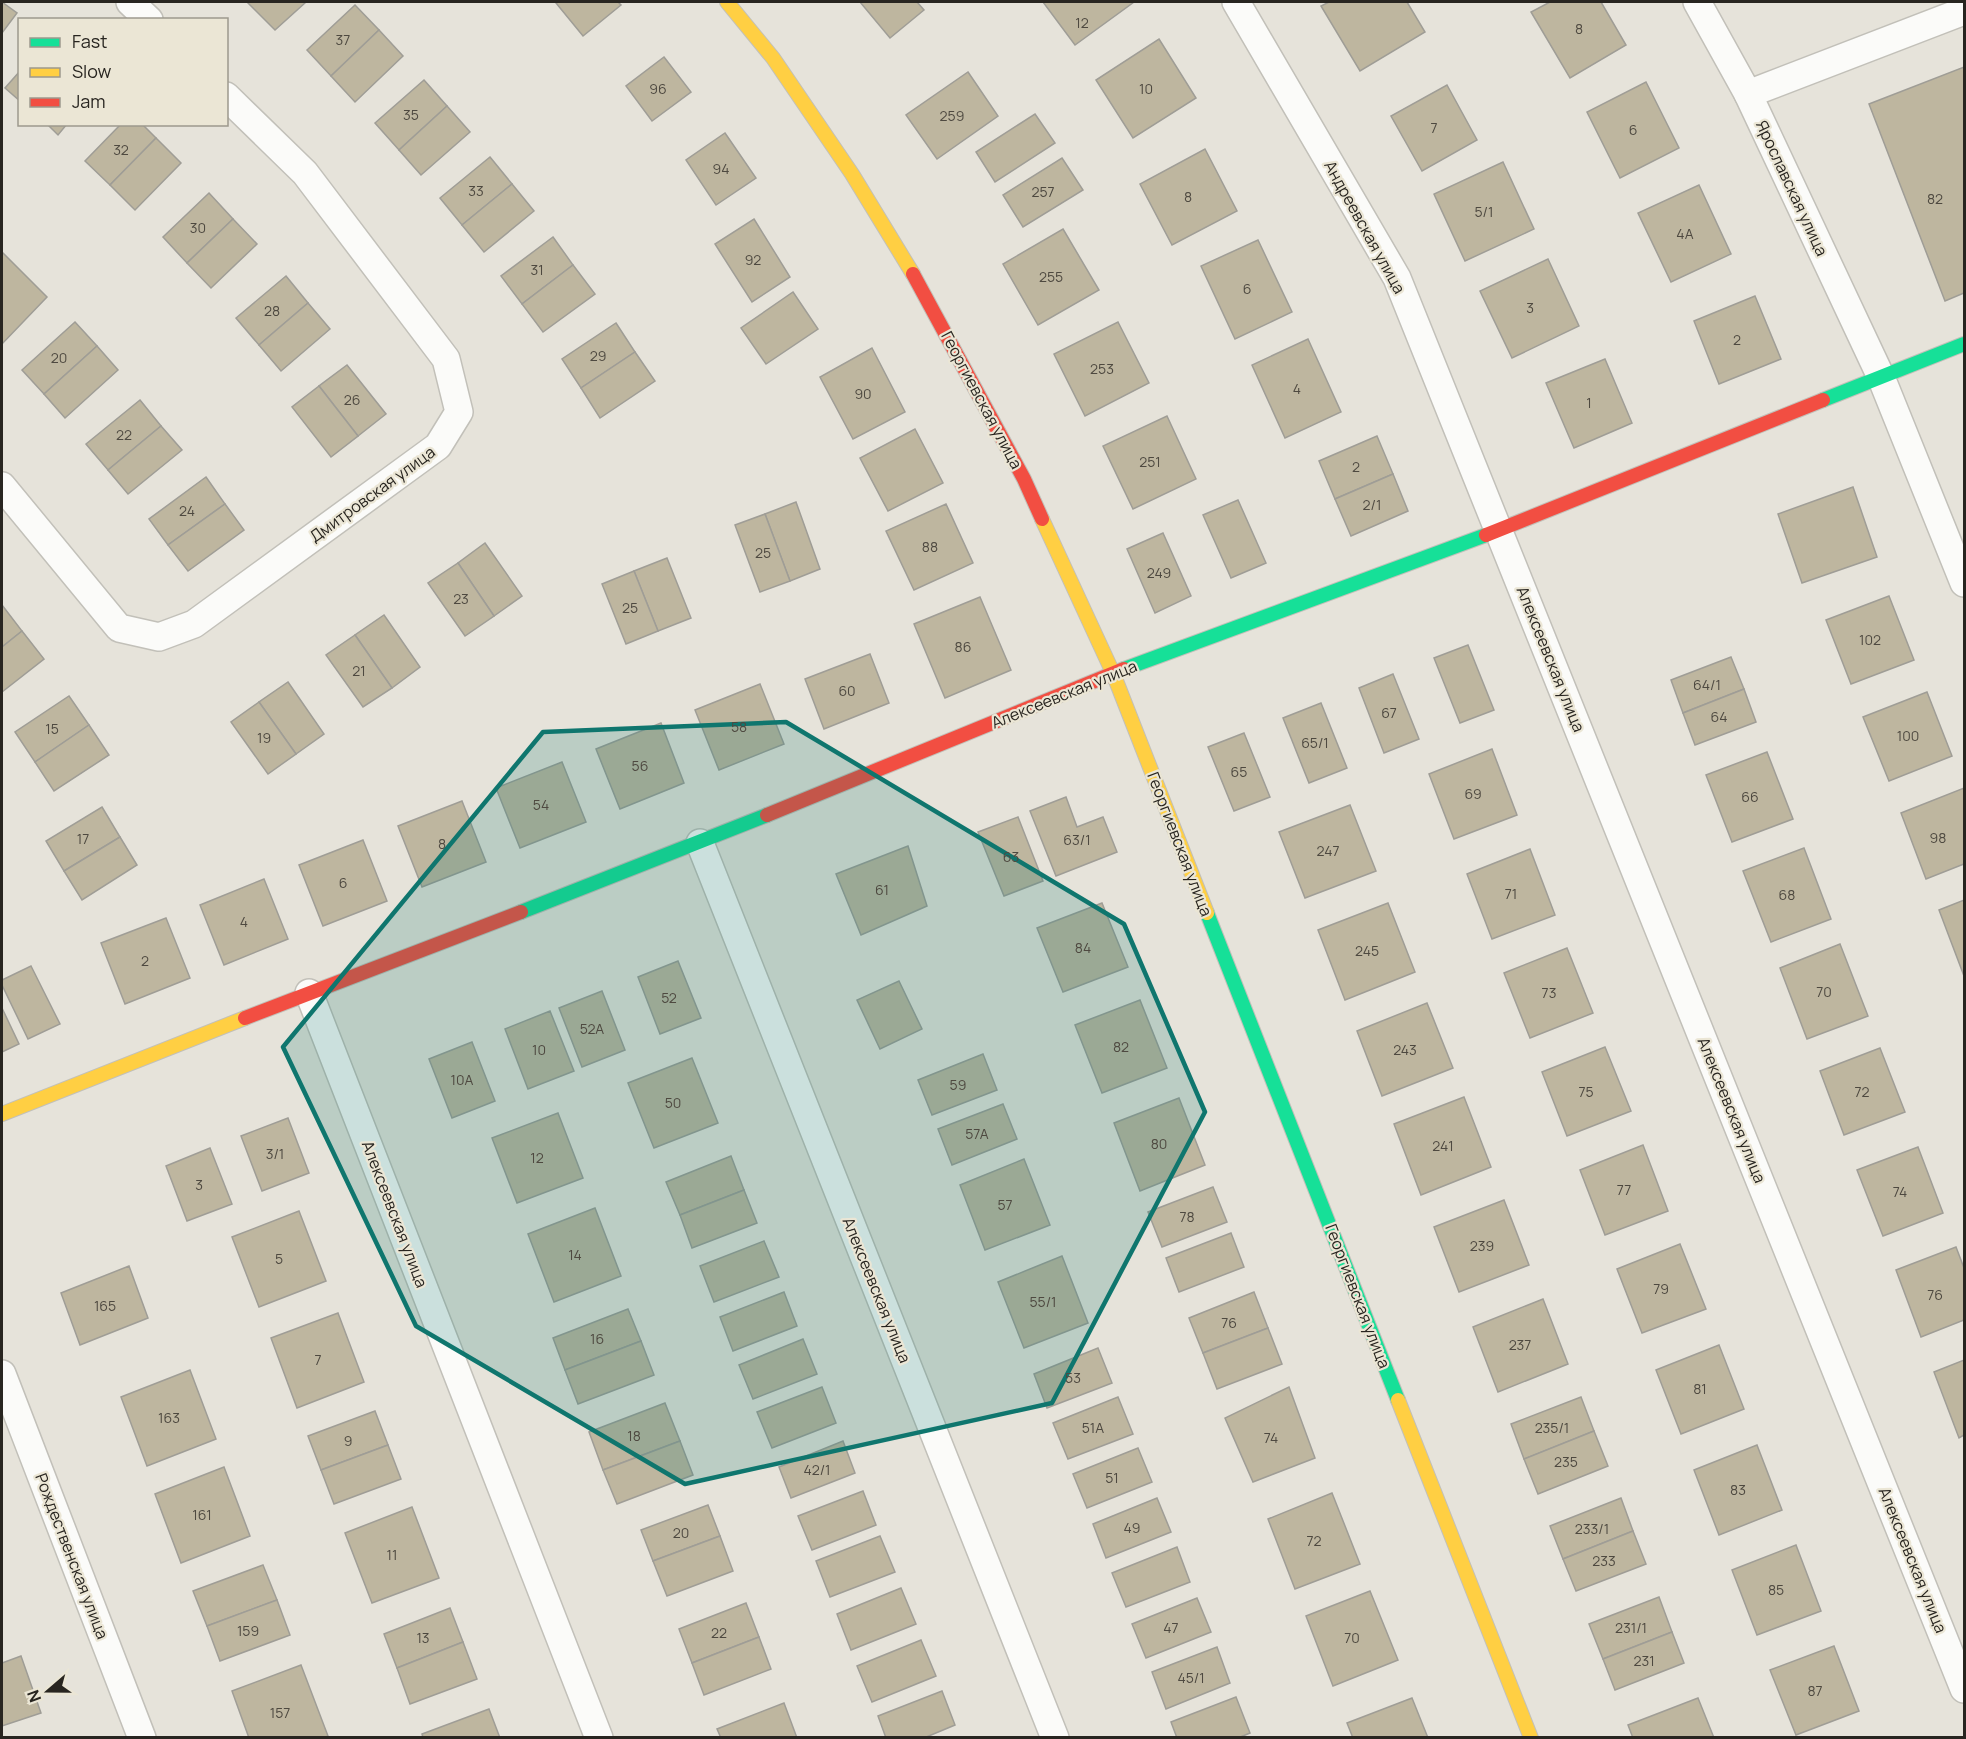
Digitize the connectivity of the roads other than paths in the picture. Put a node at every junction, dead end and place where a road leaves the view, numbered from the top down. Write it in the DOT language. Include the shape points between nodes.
graph roads {
  1 [pos="130,2"];
  2 [pos="727,2"];
  3 [pos="1236,2"];
  4 [pos="1697,2"];
  5 [pos="1965,11"];
  6 [pos="147,18"];
  7 [pos="1748,94"];
  8 [pos="228,98"];
  9 [pos="1965,344"];
  10 [pos="1881,377"];
  11 [pos="2,486"];
  12 [pos="1499,530"];
  13 [pos="1965,583"];
  14 [pos="1113,673"];
  15 [pos="700,843"];
  16 [pos="309,993"];
  17 [pos="2,1114"];
  18 [pos="2,1374"];
  19 [pos="1965,1689"];
  20 [pos="142,1737"];
  21 [pos="599,1737"];
  22 [pos="1054,1737"];
  23 [pos="1531,1737"];
  1 -- 6 [label="street"];
  2 -- 14 [label="street, Георгиевская улица" via="773,58 911,270 1024,479"];
  3 -- 12 [label="street, Андреевская улица" via="1397,279"];
  4 -- 7 [label="street, Ярославская улица"];
  5 -- 7 [label="street"];
  7 -- 10 [label="street, Ярославская улица"];
  8 -- 11 [label="street, Дмитровская улица" via="305,173 446,359 459,412 438,446 194,624 159,637 119,628"];
  9 -- 10 [label="street, Алексеевская улица"];
  10 -- 12 [label="street, Алексеевская улица"];
  10 -- 13 [label="street"];
  12 -- 14 [label="street, Алексеевская улица"];
  12 -- 19 [label="street, Алексеевская улица"];
  14 -- 15 [label="street, Алексеевская улица"];
  14 -- 23 [label="street, Георгиевская улица"];
  15 -- 16 [label="street, Алексеевская улица"];
  15 -- 22 [label="street, Алексеевская улица"];
  16 -- 17 [label="street, Алексеевская улица"];
  16 -- 21 [label="street, Алексеевская улица"];
  18 -- 20 [label="street, Рождественская улица"];
}
